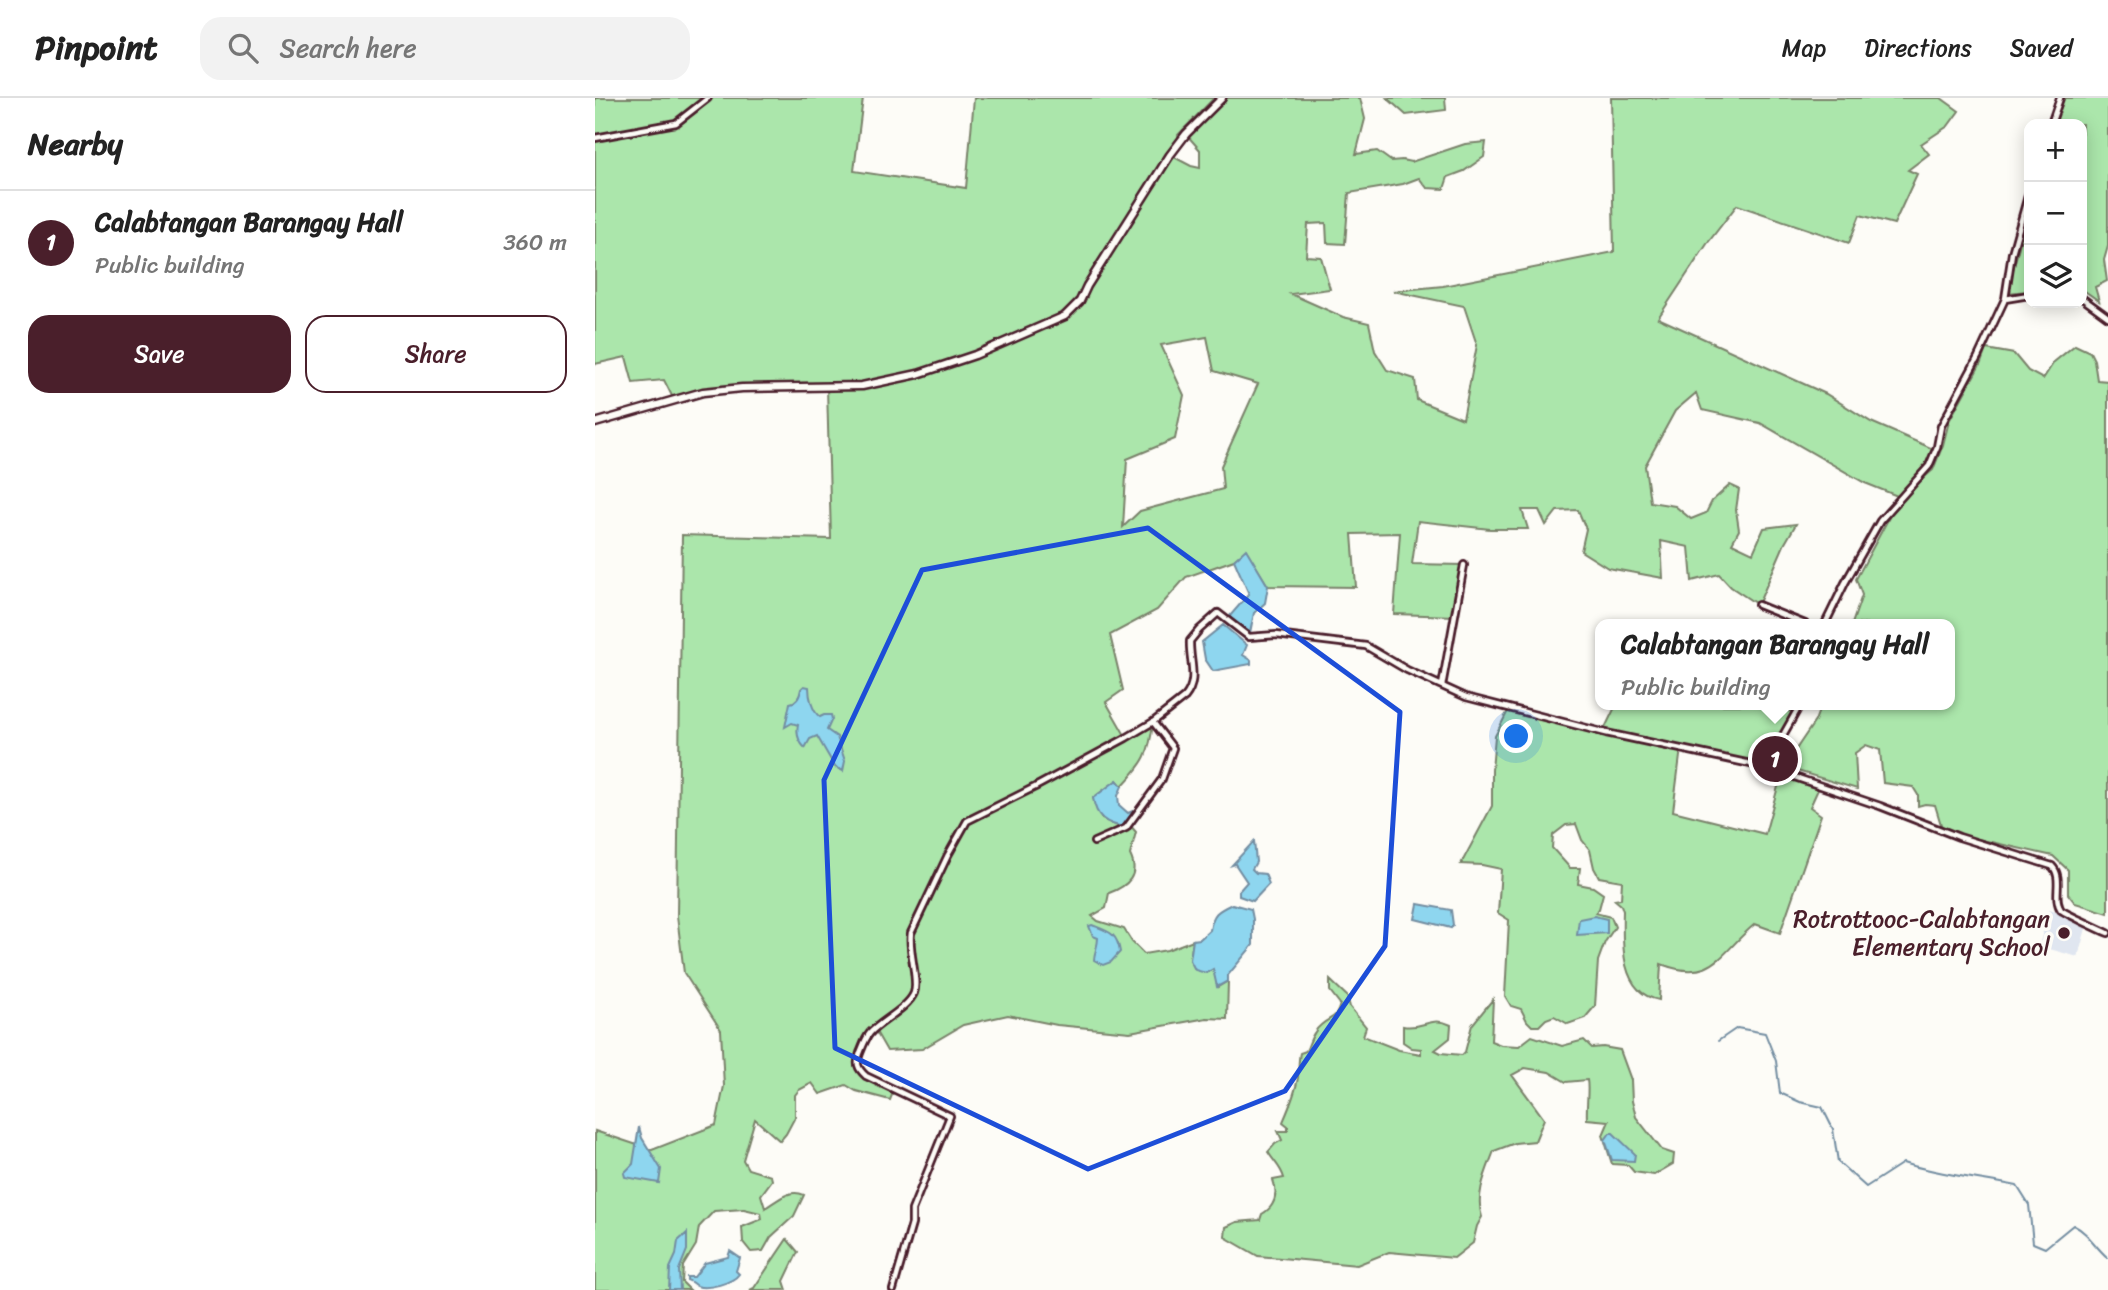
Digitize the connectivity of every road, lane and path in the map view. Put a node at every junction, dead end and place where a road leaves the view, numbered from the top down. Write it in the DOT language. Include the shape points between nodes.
graph roads {
  1 [pos="708,98"];
  2 [pos="1222,98"];
  3 [pos="2060,98"];
  4 [pos="2053,119"];
  5 [pos="595,138"];
  6 [pos="2024,210"];
  7 [pos="2024,296"];
  8 [pos="2005,299"];
  9 [pos="2087,302"];
  10 [pos="2108,317"];
  11 [pos="595,423"];
  12 [pos="1464,565"];
  13 [pos="1758,605"];
  14 [pos="1793,619"];
  15 [pos="1827,619"];
  16 [pos="1442,686"];
  17 [pos="1797,710"];
  18 [pos="1153,722"];
  19 [pos="1765,767"];
  20 [pos="1094,842"];
  21 [pos="2108,933"];
  22 [pos="893,1290"];
  1 -- 5 [label="street" via="676,123"];
  2 -- 11 [label="main road" via="1170,155 1080,301 1065,316 975,355 881,383 703,392"];
  3 -- 4 [label="street"];
  6 -- 8 [label="street"];
  7 -- 8 [label="street"];
  8 -- 15 [label="street" via="1941,426 1929,466 1879,521"];
  9 -- 10 [label="street"];
  12 -- 16 [label="street"];
  13 -- 14 [label="street"];
  16 -- 18 [label="street" via="1366,646 1276,635 1249,637 1218,612 1191,641 1194,680 1190,692"];
  16 -- 19 [label="street" via="1524,713"];
  17 -- 19 [label="street"];
  18 -- 20 [label="street" via="1173,748 1162,779 1126,828"];
  18 -- 22 [label="street" via="967,821 911,933 914,993 871,1031 856,1061 866,1076 950,1116 912,1210"];
  19 -- 21 [label="street" via="2052,866 2058,875 2060,909"];
}
